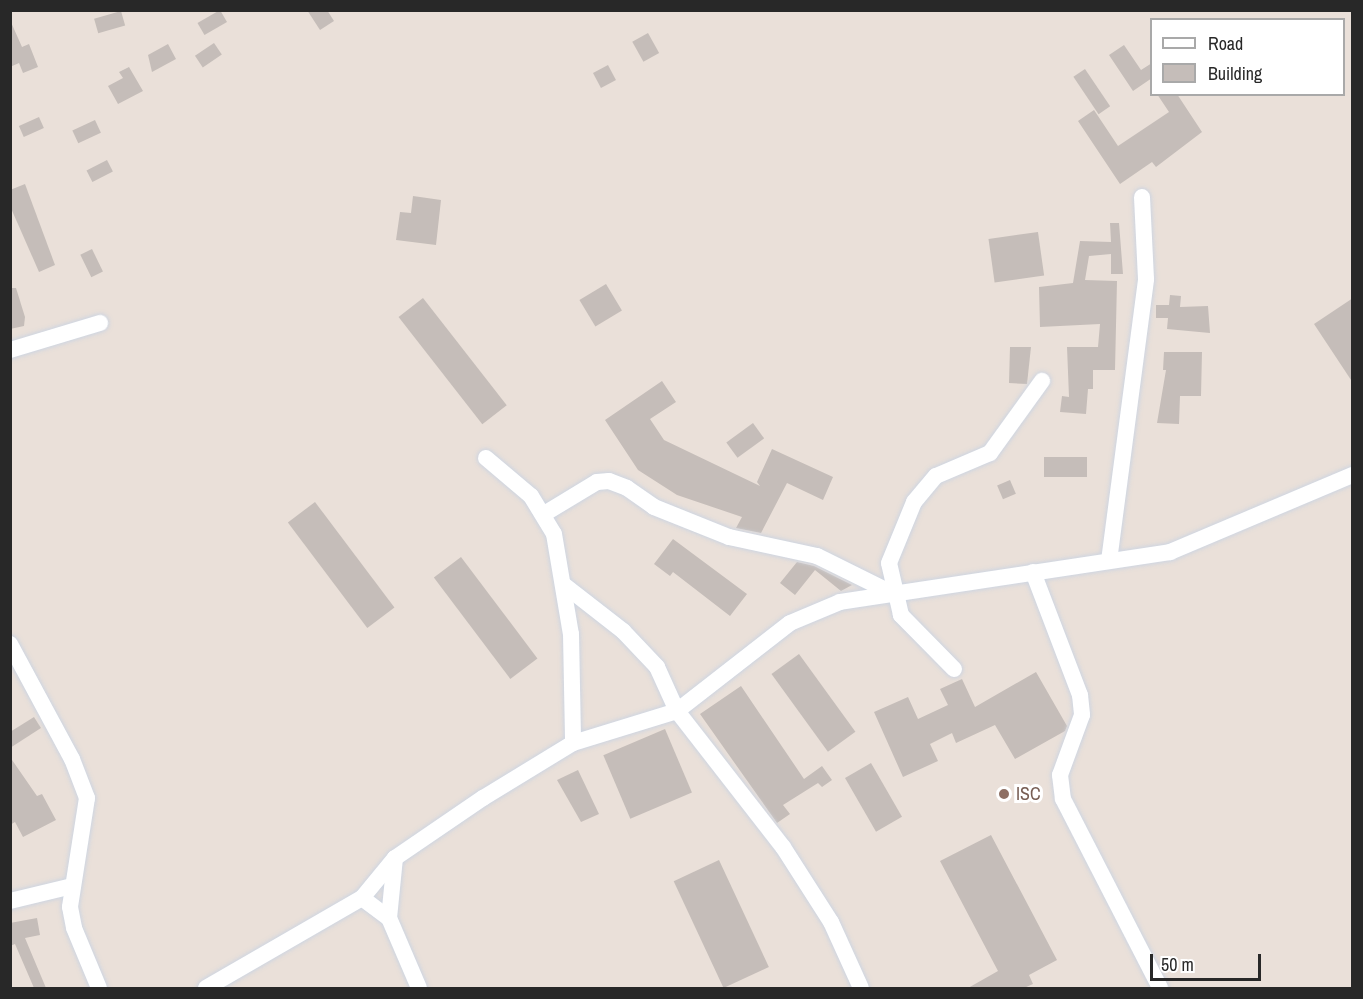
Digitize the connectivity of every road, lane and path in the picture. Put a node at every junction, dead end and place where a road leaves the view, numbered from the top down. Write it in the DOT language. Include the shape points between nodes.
graph roads {
  1 [pos="1142,197"];
  2 [pos="100,323"];
  3 [pos="10,350"];
  4 [pos="1042,381"];
  5 [pos="486,458"];
  6 [pos="1353,475"];
  7 [pos="544,514"];
  8 [pos="1109,561"];
  9 [pos="1033,572"];
  10 [pos="564,585"];
  11 [pos="894,594"];
  12 [pos="10,644"];
  13 [pos="954,669"];
  14 [pos="677,711"];
  15 [pos="573,743"];
  16 [pos="395,858"];
  17 [pos="72,886"];
  18 [pos="362,898"];
  19 [pos="10,901"];
  20 [pos="389,918"];
  21 [pos="99,988"];
  22 [pos="206,988"];
  23 [pos="419,988"];
  24 [pos="861,988"];
  25 [pos="1160,988"];
  1 -- 8 [label="street" via="1146,279"];
  2 -- 3 [label="street"];
  4 -- 11 [label="street" via="990,453 936,476 914,502 889,563"];
  5 -- 7 [label="street" via="531,496"];
  6 -- 8 [label="street" via="1170,552"];
  7 -- 10 [label="street" via="554,534"];
  7 -- 11 [label="street" via="597,482 609,481 654,507 729,537 817,556"];
  8 -- 9 [label="street"];
  9 -- 11 [label="street"];
  9 -- 25 [label="street" via="1080,695 1082,715 1060,775 1063,799"];
  10 -- 14 [label="street" via="623,631 657,668"];
  10 -- 15 [label="street" via="571,634"];
  11 -- 13 [label="street" via="901,615"];
  11 -- 14 [label="street" via="840,602 790,623"];
  12 -- 17 [label="street" via="72,759 87,798 87,817"];
  14 -- 15 [label="street"];
  14 -- 24 [label="street" via="783,847 831,922"];
  15 -- 16 [label="street"];
  16 -- 18 [label="street"];
  16 -- 20 [label="street"];
  17 -- 19 [label="street"];
  17 -- 21 [label="street" via="74,928"];
  18 -- 20 [label="street"];
  18 -- 22 [label="street"];
  20 -- 23 [label="street"];
}
